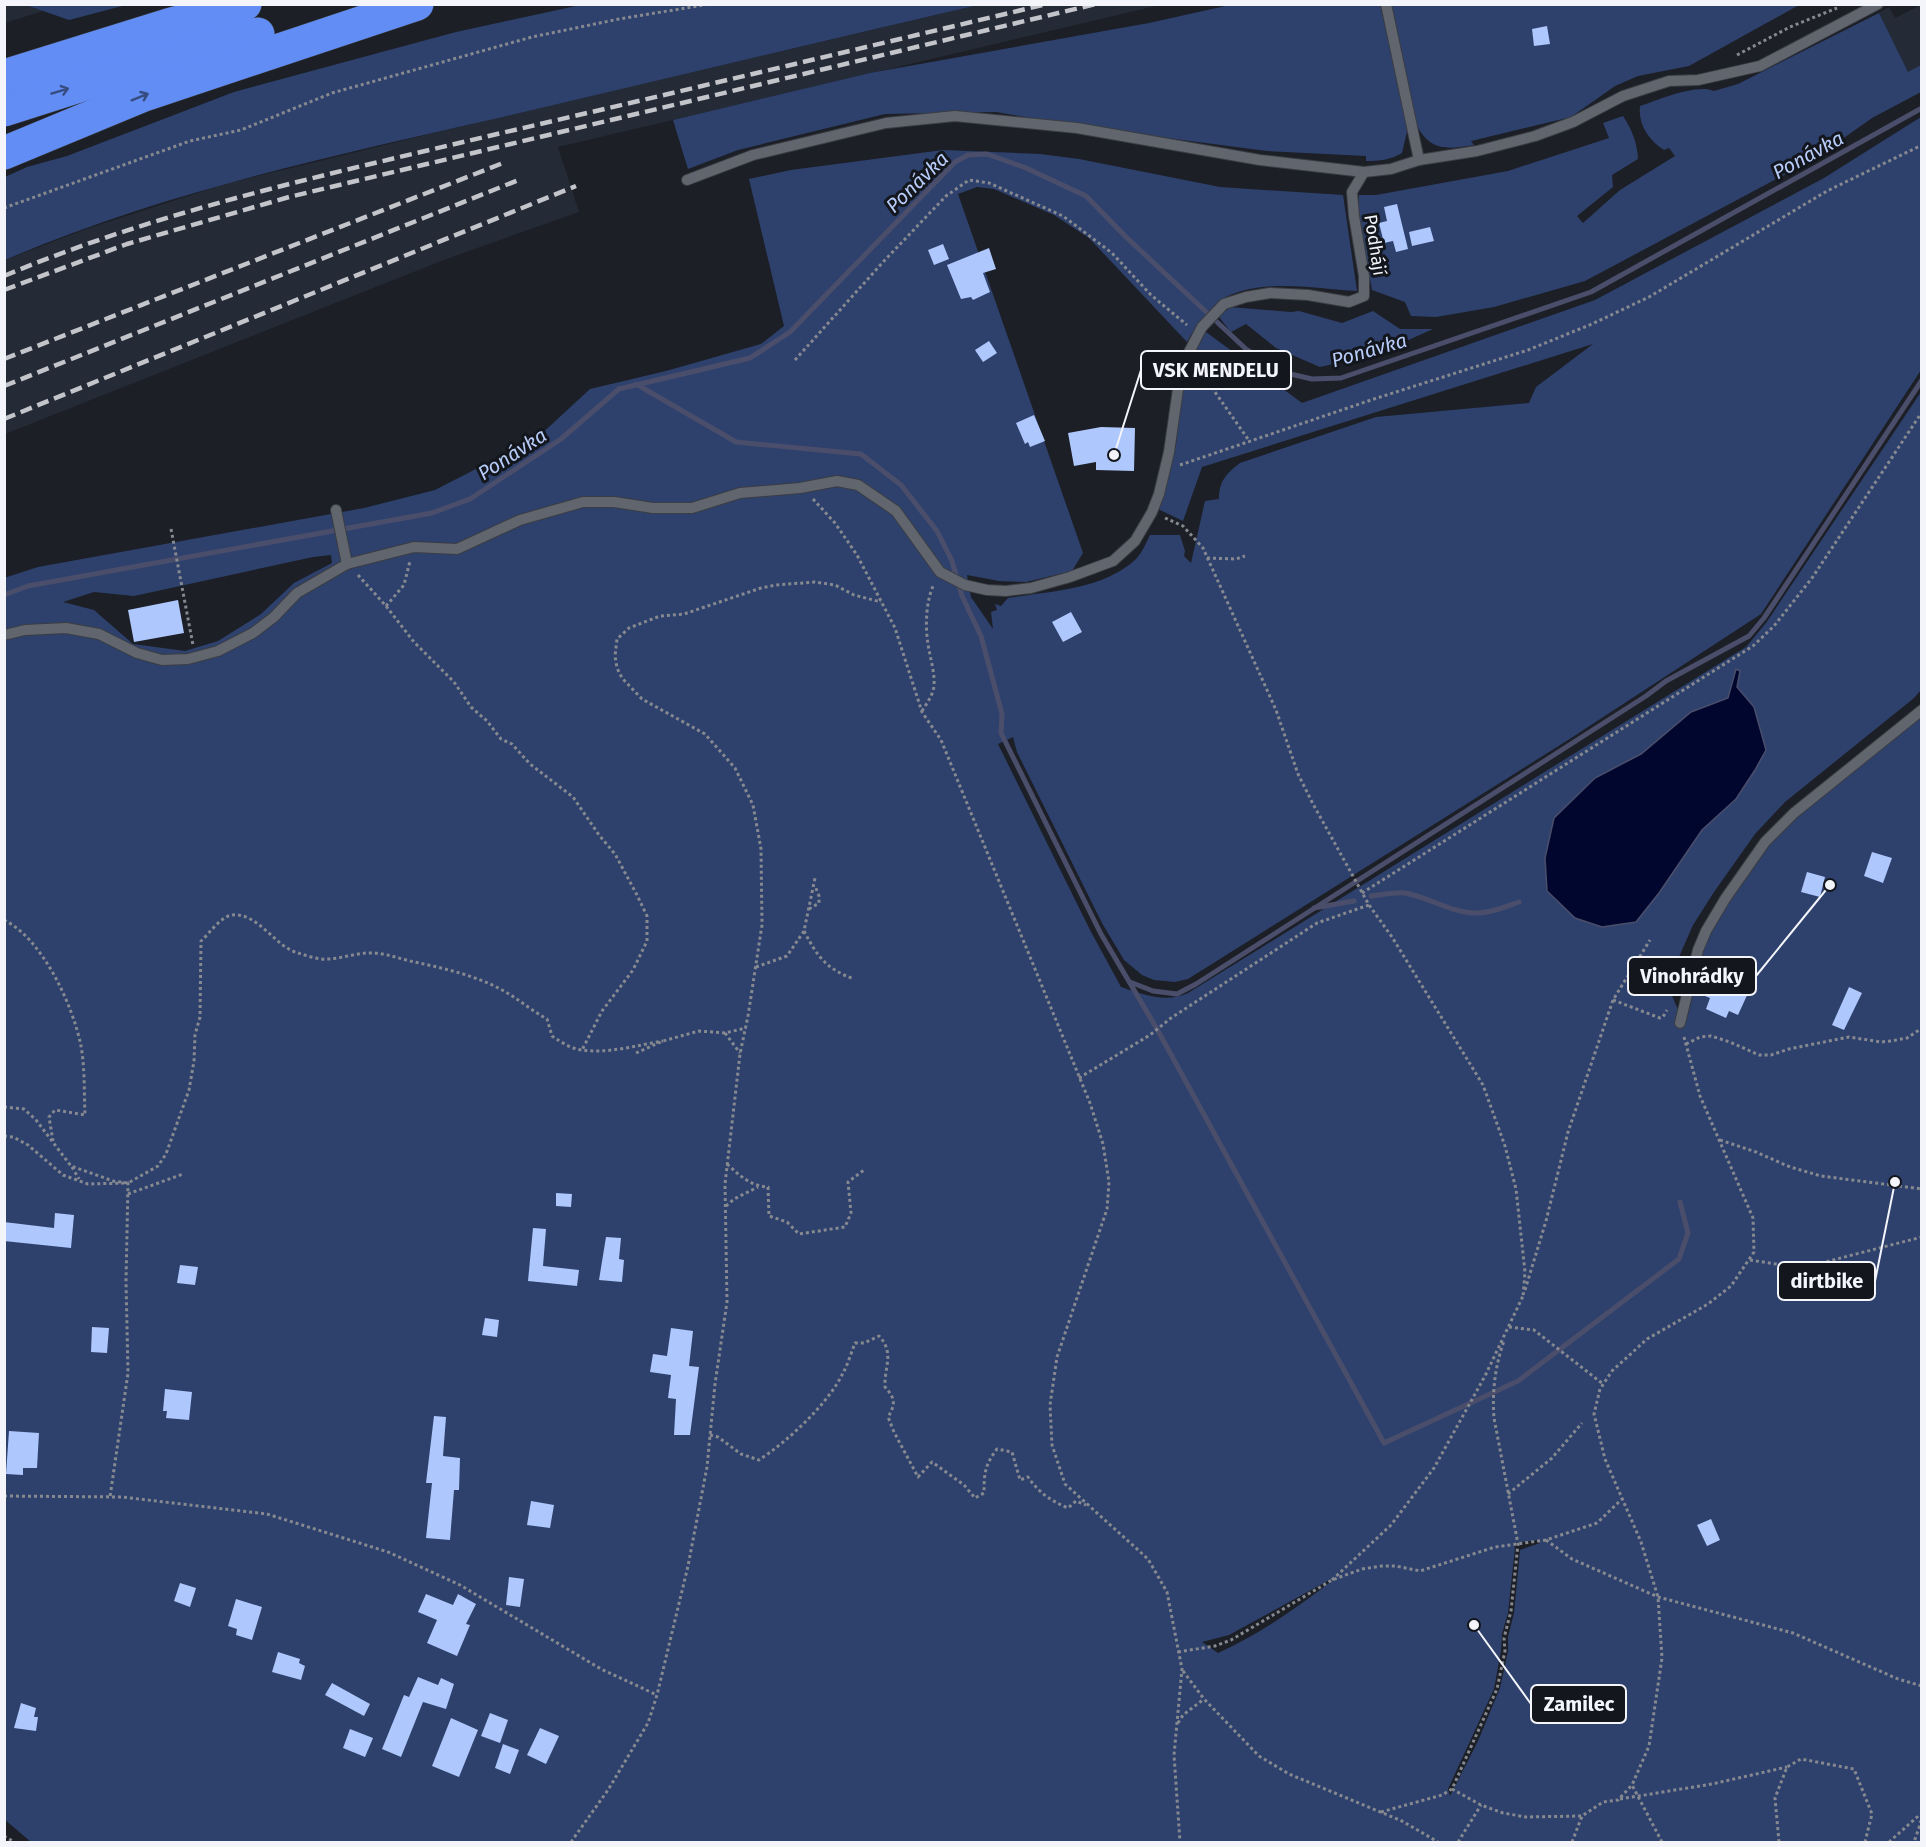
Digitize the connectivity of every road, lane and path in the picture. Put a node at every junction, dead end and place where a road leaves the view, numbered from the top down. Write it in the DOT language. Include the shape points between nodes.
graph roads {
  1 [pos="245,4"];
  2 [pos="379,4"];
  3 [pos="417,4"];
  4 [pos="710,4"];
  5 [pos="1386,4"];
  6 [pos="1878,4"];
  7 [pos="1841,6"];
  8 [pos="1735,57"];
  9 [pos="4,76"];
  10 [pos="4,110"];
  11 [pos="1922,145"];
  12 [pos="4,153"];
  13 [pos="1419,160"];
  14 [pos="1364,172"];
  15 [pos="687,180"];
  16 [pos="4,208"];
  17 [pos="1199,333"];
  18 [pos="795,360"];
  19 [pos="1922,412"];
  20 [pos="1250,442"];
  21 [pos="1166,468"];
  22 [pos="800,488"];
  23 [pos="336,510"];
  24 [pos="1152,512"];
  25 [pos="171,529"];
  26 [pos="414,548"];
  27 [pos="1245,556"];
  28 [pos="1207,558"];
  29 [pos="347,564"];
  30 [pos="943,574"];
  31 [pos="881,602"];
  32 [pos="386,606"];
  33 [pos="4,635"];
  34 [pos="196,657"];
  35 [pos="1922,710"];
  36 [pos="922,712"];
  37 [pos="815,878"];
  38 [pos="815,885"];
  39 [pos="1362,893"];
  40 [pos="1369,905"];
  41 [pos="809,909"];
  42 [pos="4,920"];
  43 [pos="804,931"];
  44 [pos="1650,940"];
  45 [pos="756,967"];
  46 [pos="854,979"];
  47 [pos="1689,987"];
  48 [pos="1613,1000"];
  49 [pos="1680,1023"];
  50 [pos="746,1028"];
  51 [pos="1922,1028"];
  52 [pos="725,1033"];
  53 [pos="663,1041"];
  54 [pos="1686,1044"];
  55 [pos="582,1050"];
  56 [pos="636,1053"];
  57 [pos="740,1054"];
  58 [pos="1079,1078"];
  59 [pos="4,1107"];
  60 [pos="4,1136"];
  61 [pos="1719,1140"];
  62 [pos="53,1143"];
  63 [pos="727,1164"];
  64 [pos="71,1166"];
  65 [pos="864,1170"];
  66 [pos="183,1174"];
  67 [pos="80,1181"];
  68 [pos="128,1183"];
  69 [pos="758,1186"];
  70 [pos="1922,1189"];
  71 [pos="128,1194"];
  72 [pos="725,1207"];
  73 [pos="1922,1237"];
  74 [pos="1750,1260"];
  75 [pos="1523,1297"];
  76 [pos="1509,1326"];
  77 [pos="1603,1384"];
  78 [pos="1582,1423"];
  79 [pos="710,1435"];
  80 [pos="1508,1494"];
  81 [pos="4,1496"];
  82 [pos="110,1497"];
  83 [pos="1622,1498"];
  84 [pos="1089,1506"];
  85 [pos="1546,1540"];
  86 [pos="1518,1544"];
  87 [pos="1332,1580"];
  88 [pos="1658,1597"];
  89 [pos="1179,1652"];
  90 [pos="1182,1669"];
  91 [pos="1922,1686"];
  92 [pos="657,1695"];
  93 [pos="1204,1699"];
  94 [pos="1177,1725"];
  95 [pos="1787,1767"];
  96 [pos="1632,1785"];
  97 [pos="1452,1789"];
  98 [pos="1638,1796"];
  99 [pos="1618,1800"];
  100 [pos="1481,1805"];
  101 [pos="1381,1812"];
  102 [pos="1582,1816"];
  103 [pos="4,1836"];
  104 [pos="14,1842"];
  105 [pos="571,1842"];
  106 [pos="1180,1842"];
  107 [pos="1438,1842"];
  108 [pos="1458,1842"];
  109 [pos="1572,1842"];
  110 [pos="1662,1842"];
  111 [pos="1779,1842"];
  112 [pos="1865,1842"];
  113 [pos="1889,1842"];
  114 [pos="1914,1842"];
  1 -- 9 [label="highway"];
  10 -- 2 [label="highway, one-way" via="148,64"];
  12 -- 3 [label="highway, one-way" via="144,95"];
  4 -- 16 [label="path" via="532,37 332,93 241,130 190,141"];
  5 -- 13 [label="lane"];
  6 -- 13 [label="lane" via="1760,66 1698,80 1669,81 1623,96 1535,136"];
  7 -- 8 [label="path" via="1790,27"];
  11 -- 20 [label="path" via="1827,191 1649,297 1592,324 1528,350"];
  13 -- 14 [label="lane"];
  14 -- 15 [label="lane" via="1260,160 1077,128 955,116 875,126 753,155"];
  14 -- 17 [label="lane, Podhájí" via="1352,192 1364,296 1349,302 1270,293 1246,297 1224,304"];
  17 -- 18 [label="path" via="1151,295 1112,253 1063,216 989,183 969,180 946,196"];
  17 -- 20 [label="path" via="1210,385"];
  17 -- 21 [label="lane, Podhájí" via="1179,382"];
  19 -- 39 [label="path" via="1812,578 1753,646"];
  20 -- 21 [label="path"];
  21 -- 24 [label="lane, Podhájí"];
  22 -- 26 [label="lane" via="740,493 692,508 583,502 520,520 457,549"];
  22 -- 30 [label="lane" via="837,481 858,485 896,511"];
  22 -- 31 [label="path" via="835,523"];
  23 -- 29 [label="lane"];
  24 -- 28 [label="path" via="1183,526"];
  24 -- 30 [label="lane, Podhájí" via="1136,542 1113,561 1070,577 1031,588 996,591 965,585"];
  25 -- 34 [label="path"];
  26 -- 29 [label="lane"];
  26 -- 32 [label="path" via="404,585"];
  27 -- 28 [label="path"];
  28 -- 39 [label="path" via="1276,710 1298,774"];
  29 -- 32 [label="path"];
  29 -- 34 [label="lane" via="297,593 253,633 218,651"];
  30 -- 36 [label="path" via="930,591 927,621 934,689"];
  31 -- 36 [label="path" via="895,628"];
  31 -- 45 [label="path" via="835,585 776,585 684,614 660,616 629,628 617,639 615,656 622,678 642,699 705,734 735,768 753,805 761,849 762,926"];
  32 -- 55 [label="path" via="501,739 512,744 530,764 573,797 615,854 638,895 646,916 647,940 633,970 602,1011"];
  33 -- 34 [label="lane" via="66,628 99,634 137,653 162,660"];
  35 -- 47 [label="lane" via="1794,813 1765,842 1706,931"];
  36 -- 58 [label="path" via="941,740"];
  37 -- 38 [label="path"];
  38 -- 41 [label="path"];
  38 -- 41 [label="path" via="819,903"];
  39 -- 40 [label="path"];
  40 -- 58 [label="path" via="1317,923"];
  40 -- 75 [label="path" via="1483,1085 1516,1189 1524,1263"];
  41 -- 43 [label="path"];
  42 -- 62 [label="path" via="30,940 50,970 71,1011 81,1048 85,1115 55,1110 49,1117"];
  43 -- 45 [label="path" via="787,956"];
  43 -- 46 [label="path" via="816,955 837,973"];
  44 -- 48 [label="path"];
  45 -- 50 [label="path"];
  47 -- 48 [label="path" via="1677,994 1660,1018"];
  47 -- 49 [label="lane"];
  48 -- 75 [label="path" via="1568,1132"];
  49 -- 54 [label="path"];
  50 -- 52 [label="path"];
  50 -- 57 [label="path"];
  51 -- 54 [label="path" via="1907,1038 1891,1041 1849,1037 1771,1055 1759,1055 1711,1036 1700,1036"];
  52 -- 53 [label="path" via="699,1031"];
  52 -- 57 [label="path"];
  53 -- 55 [label="path"];
  53 -- 56 [label="path"];
  54 -- 61 [label="path" via="1700,1096"];
  55 -- 68 [label="path" via="552,1036 547,1019 508,994 462,974 390,955 374,953 331,959 296,952 250,919 231,915 201,941 200,1017 194,1061 189,1090 166,1154 158,1166"];
  57 -- 63 [label="path"];
  58 -- 84 [label="path" via="1103,1144 1109,1182 1107,1209 1057,1357 1050,1405 1052,1445 1065,1484"];
  59 -- 62 [label="path" via="24,1109"];
  60 -- 67 [label="path" via="28,1145 63,1175"];
  61 -- 70 [label="path" via="1821,1176"];
  61 -- 74 [label="path" via="1753,1218 1754,1252"];
  62 -- 64 [label="path"];
  63 -- 69 [label="path"];
  63 -- 72 [label="path"];
  64 -- 67 [label="path"];
  64 -- 68 [label="path"];
  65 -- 69 [label="path" via="848,1182 851,1213 844,1227 799,1234 786,1222 769,1216 768,1187"];
  66 -- 71 [label="path"];
  67 -- 68 [label="path"];
  68 -- 71 [label="path"];
  69 -- 72 [label="path"];
  71 -- 82 [label="path" via="128,1373"];
  72 -- 79 [label="path" via="727,1302"];
  73 -- 74 [label="path" via="1802,1268"];
  74 -- 77 [label="path" via="1731,1286 1647,1339"];
  75 -- 76 [label="path"];
  76 -- 77 [label="path" via="1534,1330"];
  76 -- 80 [label="path" via="1498,1357 1492,1399"];
  76 -- 87 [label="path" via="1434,1468 1391,1525"];
  77 -- 83 [label="path" via="1594,1414 1605,1459"];
  78 -- 80 [label="path" via="1552,1458"];
  79 -- 84 [label="path" via="759,1460 779,1447 826,1398 843,1375 855,1343 879,1336 886,1343 888,1358 885,1387 895,1406 888,1417 918,1477 932,1462 975,1498 984,1493 984,1472 997,1449 1012,1452 1020,1480 1028,1477 1053,1502 1068,1508 1076,1501"];
  79 -- 92 [label="path" via="688,1566"];
  80 -- 86 [label="path"];
  81 -- 82 [label="path"];
  82 -- 92 [label="path" via="267,1514 388,1552 460,1585 601,1669"];
  83 -- 85 [label="path" via="1597,1523"];
  83 -- 88 [label="path"];
  84 -- 89 [label="path" via="1148,1559 1167,1592"];
  85 -- 86 [label="path"];
  85 -- 88 [label="path" via="1572,1559"];
  86 -- 87 [label="path" via="1495,1547 1420,1571 1382,1566"];
  86 -- 97 [label="path" via="1497,1689"];
  87 -- 89 [label="path" via="1231,1640"];
  88 -- 91 [label="path" via="1793,1633"];
  88 -- 96 [label="path" via="1662,1658 1649,1746"];
  89 -- 90 [label="path"];
  90 -- 93 [label="path"];
  90 -- 94 [label="path"];
  92 -- 105 [label="path" via="648,1723"];
  93 -- 94 [label="path" via="1183,1715"];
  93 -- 101 [label="path" via="1259,1755 1289,1774"];
  94 -- 106 [label="path" via="1174,1755"];
  95 -- 98 [label="path"];
  95 -- 111 [label="path" via="1775,1798"];
  95 -- 112 [label="path" via="1801,1759 1854,1769 1872,1814"];
  96 -- 98 [label="path"];
  96 -- 99 [label="path"];
  97 -- 100 [label="path"];
  97 -- 101 [label="path"];
  98 -- 99 [label="path"];
  98 -- 110 [label="path"];
  99 -- 102 [label="path" via="1603,1802"];
  100 -- 102 [label="path" via="1526,1817"];
  100 -- 108 [label="path"];
  101 -- 107 [label="path"];
  102 -- 109 [label="path"];
  103 -- 104 [label="path"];
  113 -- 114 [label="path" via="1917,1817 1921,1822"];
}
